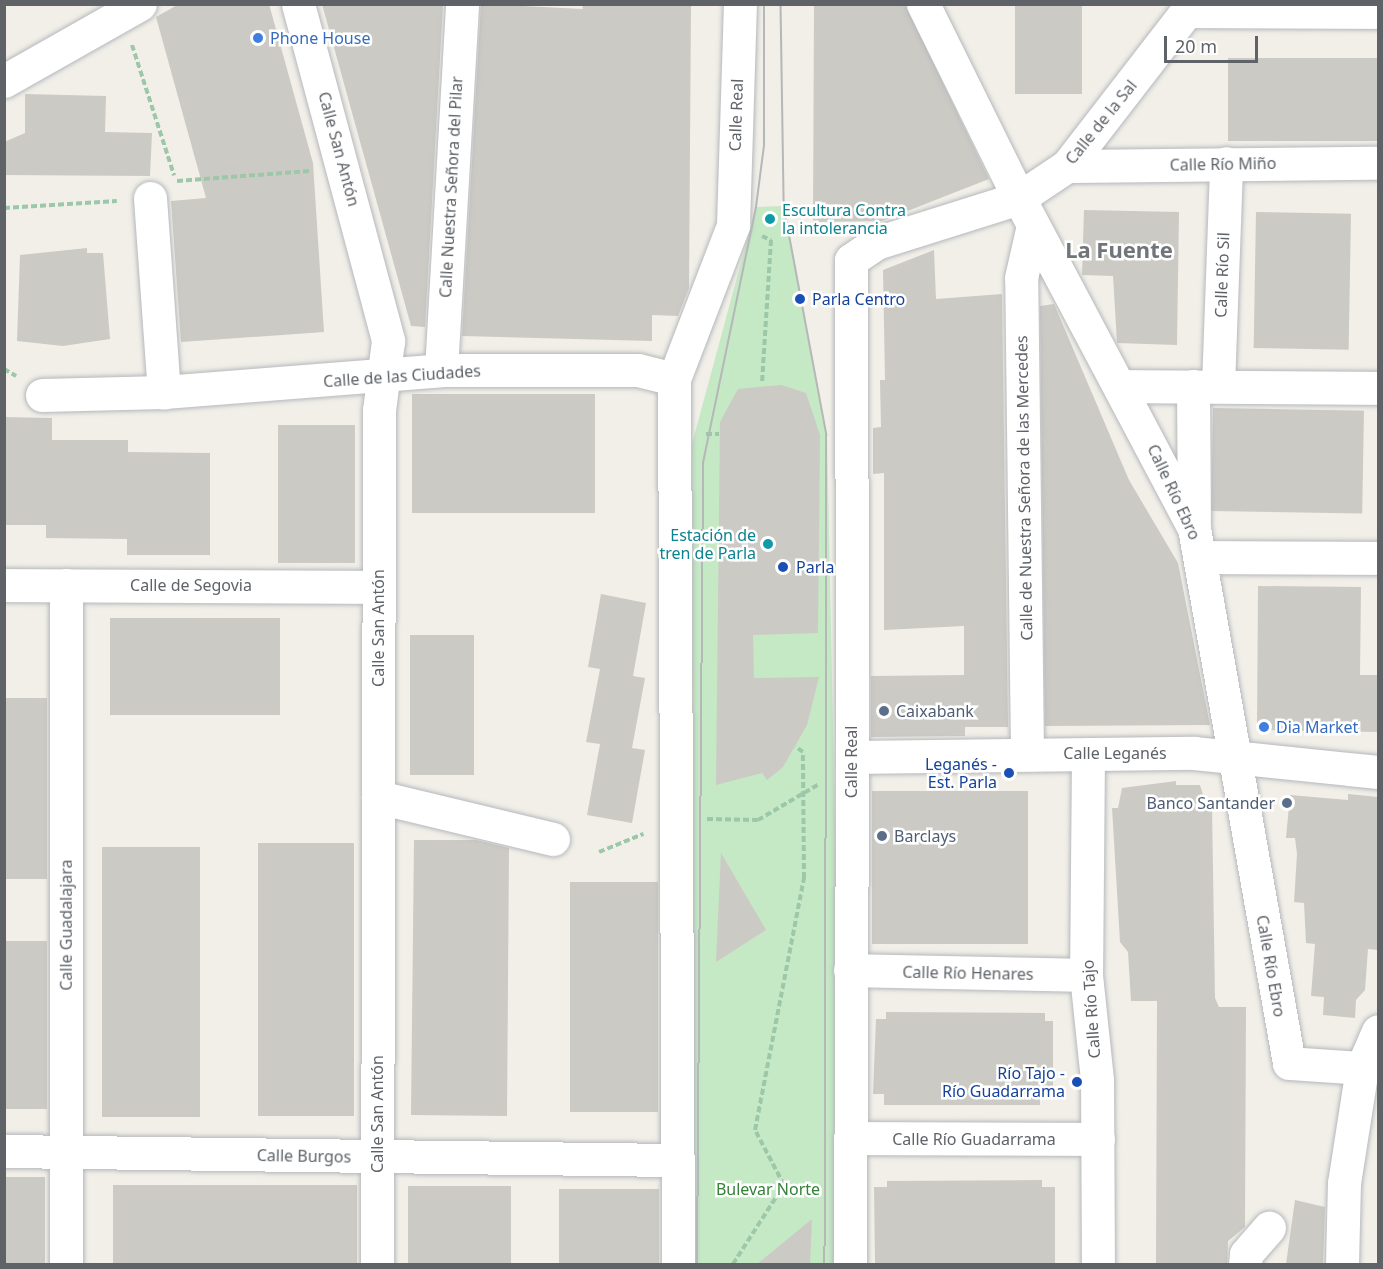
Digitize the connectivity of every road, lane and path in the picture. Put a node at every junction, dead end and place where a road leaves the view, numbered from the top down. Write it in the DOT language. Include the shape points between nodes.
graph roads {
  1 [pos="298,4"];
  2 [pos="462,4"];
  3 [pos="740,4"];
  4 [pos="923,4"];
  5 [pos="1191,8"];
  6 [pos="131,10"];
  7 [pos="1378,12"];
  8 [pos="4,81"];
  9 [pos="1226,164"];
  10 [pos="1378,164"];
  11 [pos="1067,166"];
  12 [pos="163,190"];
  13 [pos="1026,212"];
  14 [pos="733,225"];
  15 [pos="851,260"];
  16 [pos="441,370"];
  17 [pos="382,377"];
  18 [pos="674,380"];
  19 [pos="762,384"];
  20 [pos="1122,386"];
  21 [pos="1206,386"];
  22 [pos="1378,388"];
  23 [pos="164,392"];
  24 [pos="42,395"];
  25 [pos="1198,543"];
  26 [pos="1378,558"];
  27 [pos="4,585"];
  28 [pos="66,585"];
  29 [pos="378,587"];
  30 [pos="796,747"];
  31 [pos="1027,752"];
  32 [pos="1088,754"];
  33 [pos="1233,756"];
  34 [pos="852,757"];
  35 [pos="1378,772"];
  36 [pos="803,796"];
  37 [pos="378,797"];
  38 [pos="677,820"];
  39 [pos="553,839"];
  40 [pos="599,852"];
  41 [pos="850,970"];
  42 [pos="1086,975"];
  43 [pos="1378,1031"];
  44 [pos="1362,1068"];
  45 [pos="850,1138"];
  46 [pos="1098,1139"];
  47 [pos="4,1151"];
  48 [pos="66,1152"];
  49 [pos="377,1157"];
  50 [pos="676,1160"];
  51 [pos="1269,1228"];
  52 [pos="66,1264"];
  53 [pos="377,1264"];
  54 [pos="678,1264"];
  55 [pos="733,1264"];
  56 [pos="850,1264"];
  57 [pos="1098,1264"];
  58 [pos="1245,1264"];
  59 [pos="1342,1264"];
  1 -- 17 [label="street, Calle San Antón" via="387,341"];
  2 -- 16 [label="street, Calle Nuestra Señora del Pilar"];
  3 -- 14 [label="street, Calle Real"];
  4 -- 13 [label="street, Calle Río Ebro"];
  5 -- 7 [label="street"];
  5 -- 11 [label="street, Calle de la Sal"];
  6 -- 8 [label="street"];
  6 -- 12 [label="path"];
  9 -- 10 [label="street, Calle Río Miño"];
  9 -- 11 [label="street, Calle Río Miño"];
  9 -- 21 [label="street, Calle Río Sil"];
  11 -- 13 [label="street, Calle de la Sal"];
  12 -- 23 [label="street"];
  13 -- 15 [label="street, Calle de la Sal" via="876,243"];
  13 -- 20 [label="street, Calle Río Ebro"];
  13 -- 31 [label="street, Calle de Nuestra Señora de las Mercedes" via="1022,278"];
  14 -- 18 [label="street, Calle Real"];
  14 -- 19 [label="path" via="771,240"];
  15 -- 34 [label="street, Calle Real"];
  16 -- 17 [label="street, Calle de las Ciudades"];
  16 -- 18 [label="street, Calle de las Ciudades" via="638,370"];
  17 -- 23 [label="street, Calle de las Ciudades"];
  17 -- 29 [label="street, Calle San Antón"];
  18 -- 38 [label="street"];
  20 -- 21 [label="street"];
  20 -- 25 [label="street, Calle Río Ebro"];
  21 -- 22 [label="street"];
  21 -- 25 [label="street, Calle Río Sil"];
  23 -- 24 [label="street, Calle de las Ciudades"];
  25 -- 26 [label="street"];
  25 -- 33 [label="street, Calle Río Ebro"];
  27 -- 28 [label="street, Calle de Segovia"];
  28 -- 29 [label="street, Calle de Segovia"];
  28 -- 48 [label="street, Calle Guadalajara"];
  29 -- 37 [label="street, Calle San Antón"];
  30 -- 36 [label="path" via="803,752"];
  31 -- 32 [label="street, Calle Leganés"];
  31 -- 34 [label="street, Calle Leganés"];
  32 -- 33 [label="street, Calle Leganés"];
  32 -- 42 [label="street, Calle Río Tajo"];
  33 -- 35 [label="street, Calle Leganés"];
  33 -- 44 [label="street, Calle Río Ebro" via="1289,1063"];
  34 -- 36 [label="path"];
  34 -- 41 [label="street, Calle Real"];
  36 -- 38 [label="path" via="758,820"];
  36 -- 55 [label="path" via="804,878 755,1130 784,1185"];
  37 -- 39 [label="street"];
  37 -- 49 [label="street, Calle San Antón"];
  38 -- 40 [label="path"];
  38 -- 50 [label="street"];
  41 -- 42 [label="street, Calle Río Henares"];
  41 -- 45 [label="street, Calle Real"];
  42 -- 46 [label="street, Calle Río Tajo"];
  43 -- 44 [label="street"];
  44 -- 59 [label="street" via="1344,1183"];
  45 -- 46 [label="street, Calle Río Guadarrama"];
  45 -- 56 [label="street, Calle Real"];
  46 -- 57 [label="street, Calle Río Tajo"];
  47 -- 48 [label="street, Calle Burgos"];
  48 -- 49 [label="street, Calle Burgos"];
  48 -- 52 [label="street, Calle Guadalajara"];
  49 -- 50 [label="street, Calle Burgos"];
  49 -- 53 [label="street, Calle San Antón"];
  50 -- 54 [label="street"];
  51 -- 58 [label="street" via="1246,1254"];
}
